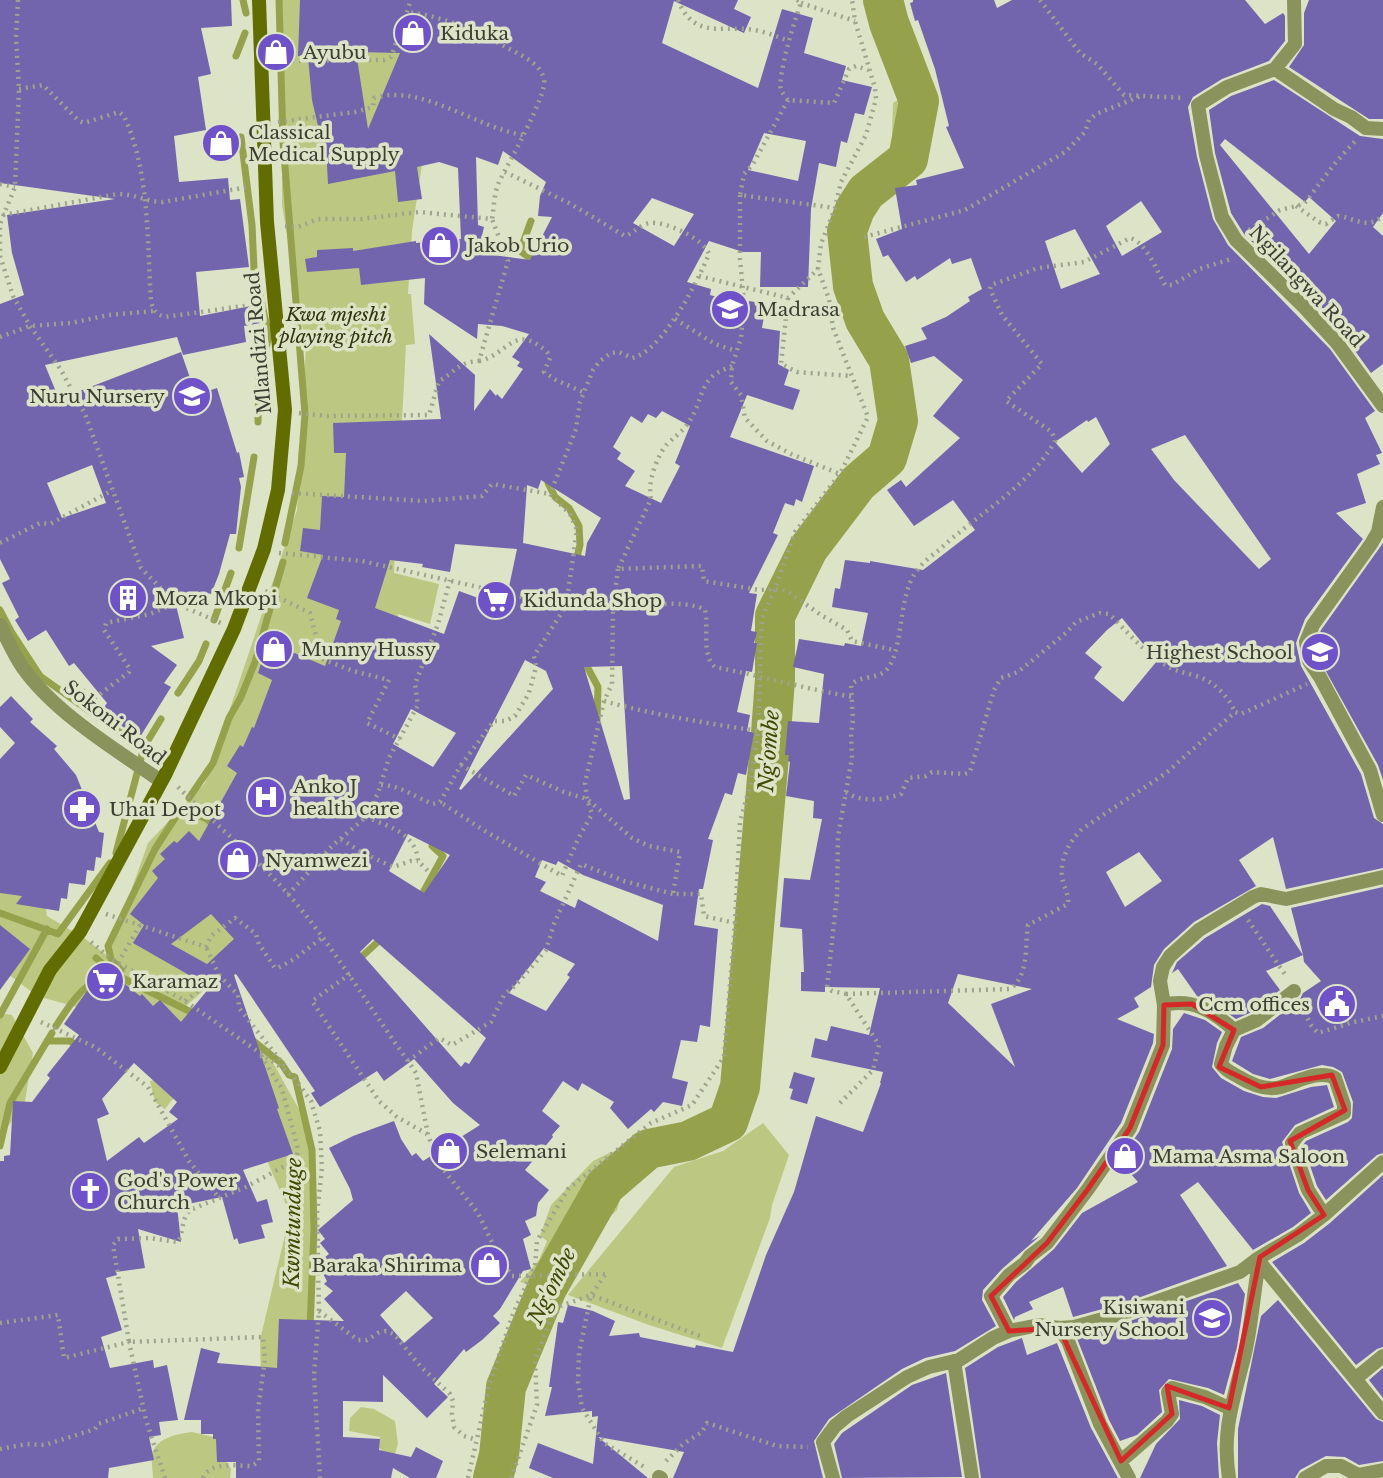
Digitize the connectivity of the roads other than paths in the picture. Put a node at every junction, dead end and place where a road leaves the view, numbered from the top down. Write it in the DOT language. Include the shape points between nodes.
graph roads {
  1 [pos="259,0"];
  2 [pos="1294,0"];
  3 [pos="1275,69"];
  4 [pos="1383,129"];
  5 [pos="1383,405"];
  6 [pos="1383,508"];
  7 [pos="0,625"];
  8 [pos="163,778"];
  9 [pos="1383,815"];
  10 [pos="1383,877"];
  11 [pos="1294,991"];
  12 [pos="1164,1005"];
  13 [pos="1234,1030"];
  14 [pos="0,1067"];
  15 [pos="1383,1162"];
  16 [pos="1324,1215"];
  17 [pos="1258,1260"];
  18 [pos="1059,1328"];
  19 [pos="1009,1331"];
  20 [pos="1383,1356"];
  21 [pos="954,1360"];
  22 [pos="1355,1379"];
  23 [pos="1229,1408"];
  24 [pos="1383,1413"];
  25 [pos="1121,1461"];
  26 [pos="1383,1470"];
  27 [pos="833,1478"];
  28 [pos="972,1478"];
  29 [pos="1129,1478"];
  30 [pos="1229,1478"];
  31 [pos="1305,1478"];
  1 -- 8 [label="street, Mlandizi Road" via="267,222 285,410 278,490 252,584"];
  2 -- 3 [label="street" via="1295,44"];
  3 -- 4 [label="street" via="1366,128"];
  3 -- 5 [label="street, Ngilangwa Road" via="1227,86 1199,105 1222,217 1236,240 1329,334"];
  6 -- 9 [label="street" via="1378,532 1306,642 1309,661 1370,770"];
  7 -- 8 [label="street, Sokoni Road" via="23,668 47,694 94,734"];
  8 -- 14 [label="street, Mlandizi Road" via="80,932 50,970"];
  10 -- 12 [label="street" via="1286,899 1261,894 1238,905 1170,956 1160,981"];
  11 -- 13 [label="street" via="1257,1020"];
  12 -- 13 [label="street" via="1192,1004 1210,1011"];
  12 -- 19 [label="street" via="1163,1045 1130,1128 1047,1242 991,1296"];
  13 -- 16 [label="street" via="1221,1064 1249,1083 1280,1087 1326,1074 1335,1078 1344,1113 1300,1133 1292,1143 1308,1190"];
  15 -- 16 [label="street"];
  16 -- 17 [label="street"];
  17 -- 18 [label="street" via="1202,1287"];
  17 -- 22 [label="street"];
  17 -- 23 [label="street" via="1247,1346"];
  18 -- 19 [label="street" via="1040,1325"];
  18 -- 25 [label="street" via="1105,1435"];
  19 -- 21 [label="street"];
  20 -- 22 [label="street"];
  21 -- 27 [label="street" via="916,1372 847,1416 823,1442"];
  21 -- 28 [label="street"];
  22 -- 24 [label="street"];
  23 -- 25 [label="street" via="1172,1388 1168,1392 1172,1414"];
  23 -- 30 [label="street"];
  25 -- 29 [label="street"];
  26 -- 31 [label="street" via="1358,1475 1341,1466 1326,1466"];
}
